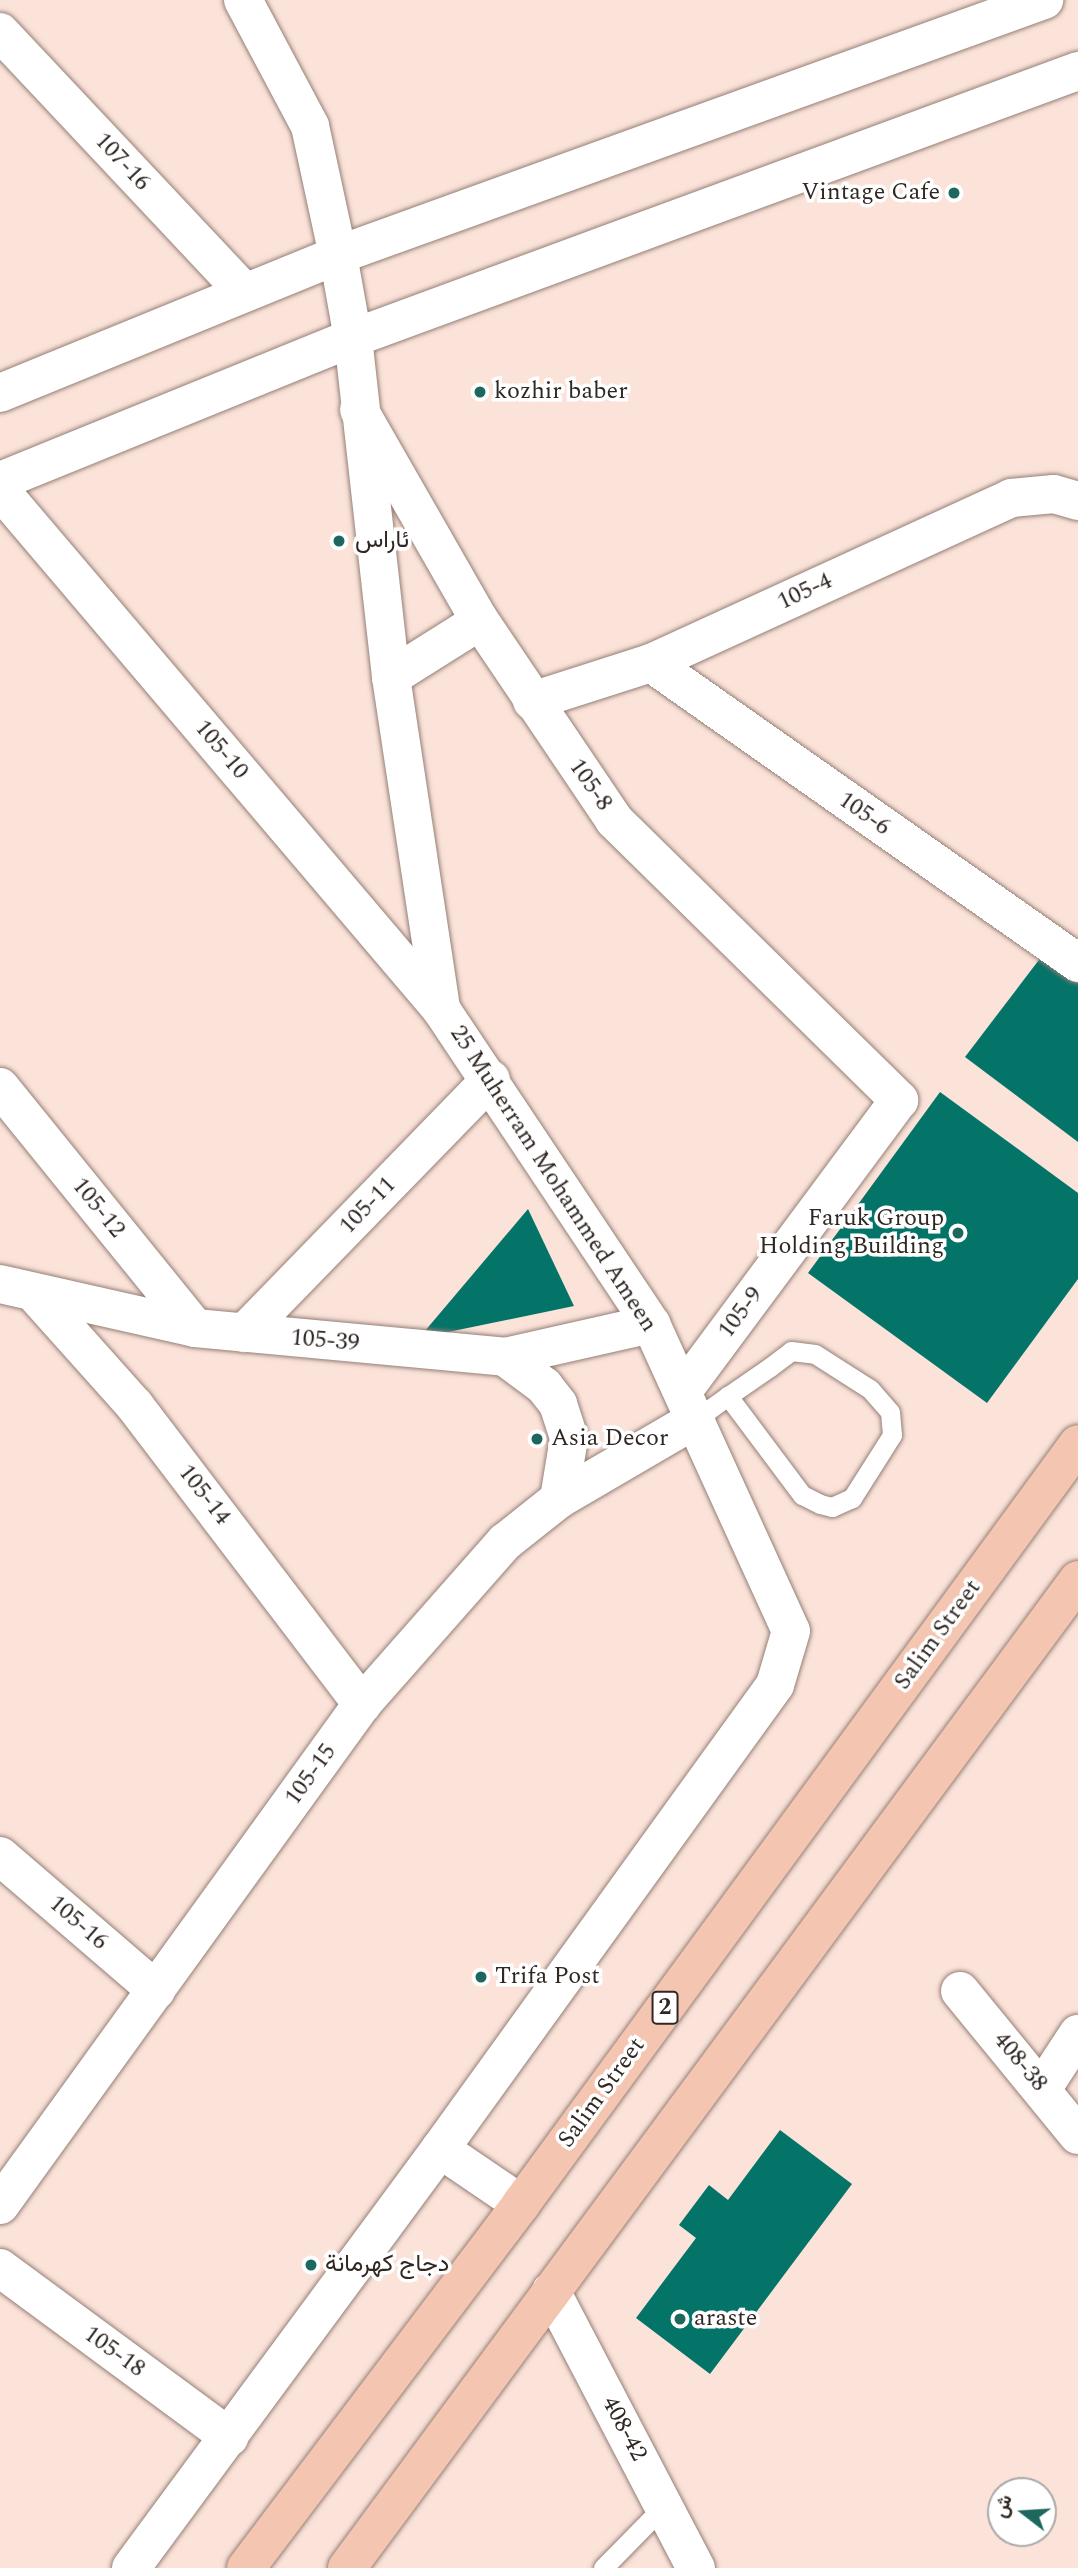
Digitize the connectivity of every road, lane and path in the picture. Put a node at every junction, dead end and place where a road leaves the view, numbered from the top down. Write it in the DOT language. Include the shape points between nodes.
graph roads {
  1 [pos="243,0"];
  2 [pos="1044,0"];
  3 [pos="0,32"];
  4 [pos="1078,71"];
  5 [pos="338,255"];
  6 [pos="244,292"];
  7 [pos="353,338"];
  8 [pos="0,393"];
  9 [pos="358,409"];
  10 [pos="0,481"];
  11 [pos="0,490"];
  12 [pos="1078,501"];
  13 [pos="480,621"];
  14 [pos="651,663"];
  15 [pos="391,677"];
  16 [pos="532,701"];
  17 [pos="1078,963"];
  18 [pos="442,1009"];
  19 [pos="491,1079"];
  20 [pos="0,1087"];
  21 [pos="899,1100"];
  22 [pos="17,1289"];
  23 [pos="651,1324"];
  24 [pos="195,1328"];
  25 [pos="244,1333"];
  26 [pos="505,1357"];
  27 [pos="728,1396"];
  28 [pos="690,1405"];
  29 [pos="1078,1444"];
  30 [pos="559,1499"];
  31 [pos="1078,1580"];
  32 [pos="362,1704"];
  33 [pos="0,1856"];
  34 [pos="156,1990"];
  35 [pos="960,1991"];
  36 [pos="1078,2034"];
  37 [pos="1042,2089"];
  38 [pos="1078,2135"];
  39 [pos="440,2150"];
  40 [pos="521,2204"];
  41 [pos="0,2205"];
  42 [pos="0,2268"];
  43 [pos="551,2291"];
  44 [pos="229,2437"];
  45 [pos="664,2505"];
  46 [pos="131,2568"];
  47 [pos="246,2568"];
  48 [pos="347,2568"];
  49 [pos="603,2568"];
  50 [pos="696,2568"];
  1 -- 5 [label="street, 25 Muherram Mohammed Ameen" via="310,126"];
  2 -- 5 [label="street"];
  3 -- 6 [label="street, 107-16"];
  4 -- 7 [label="street"];
  5 -- 6 [label="street"];
  5 -- 7 [label="street, 25 Muherram Mohammed Ameen"];
  6 -- 8 [label="street"];
  7 -- 9 [label="street, 25 Muherram Mohammed Ameen"];
  7 -- 10 [label="street"];
  9 -- 13 [label="street, 105-8"];
  9 -- 15 [label="street, 25 Muherram Mohammed Ameen"];
  11 -- 18 [label="street, 105-10"];
  12 -- 14 [label="street, 105-4" via="1054,494 1012,498"];
  13 -- 15 [label="street"];
  13 -- 16 [label="street, 105-8"];
  14 -- 16 [label="street, 105-4"];
  14 -- 17 [label="street, 105-6"];
  15 -- 18 [label="street, 25 Muherram Mohammed Ameen"];
  16 -- 21 [label="street, 105-8" via="614,820"];
  18 -- 19 [label="street, 25 Muherram Mohammed Ameen"];
  19 -- 23 [label="street, 25 Muherram Mohammed Ameen"];
  19 -- 25 [label="street, 105-11"];
  20 -- 24 [label="street, 105-12"];
  21 -- 28 [label="street, 105-9"];
  22 -- 24 [label="street, 105-39"];
  22 -- 32 [label="street, 105-14" via="135,1406"];
  23 -- 26 [label="street, 105-39"];
  23 -- 28 [label="street, 25 Muherram Mohammed Ameen"];
  24 -- 25 [label="street, 105-39"];
  25 -- 26 [label="street, 105-39"];
  26 -- 30 [label="street" via="544,1386 558,1404 569,1438"];
  27 -- 27 [label="lane" via="802,1495 832,1507 852,1497 892,1436 890,1412 870,1389 815,1354 792,1351"];
  27 -- 28 [label="lane"];
  28 -- 30 [label="street, 105-15"];
  28 -- 39 [label="street, 25 Muherram Mohammed Ameen" via="791,1631 786,1658 775,1685"];
  29 -- 40 [label="main road, Salim Street / 2"];
  30 -- 32 [label="street, 105-15" via="505,1542"];
  31 -- 43 [label="main road"];
  32 -- 34 [label="street, 105-15"];
  33 -- 34 [label="street, 105-16"];
  34 -- 41 [label="street, 105-15"];
  35 -- 37 [label="street, 408-38"];
  36 -- 37 [label="street"];
  37 -- 38 [label="street, 408-38"];
  39 -- 40 [label="street"];
  39 -- 44 [label="street, 25 Muherram Mohammed Ameen"];
  40 -- 47 [label="main road, Salim Street / 2"];
  42 -- 44 [label="street, 105-18"];
  43 -- 45 [label="street, 408-42"];
  43 -- 48 [label="main road"];
  44 -- 46 [label="street, 25 Muherram Mohammed Ameen"];
  45 -- 49 [label="lane"];
  45 -- 50 [label="street, 408-42"];
}
